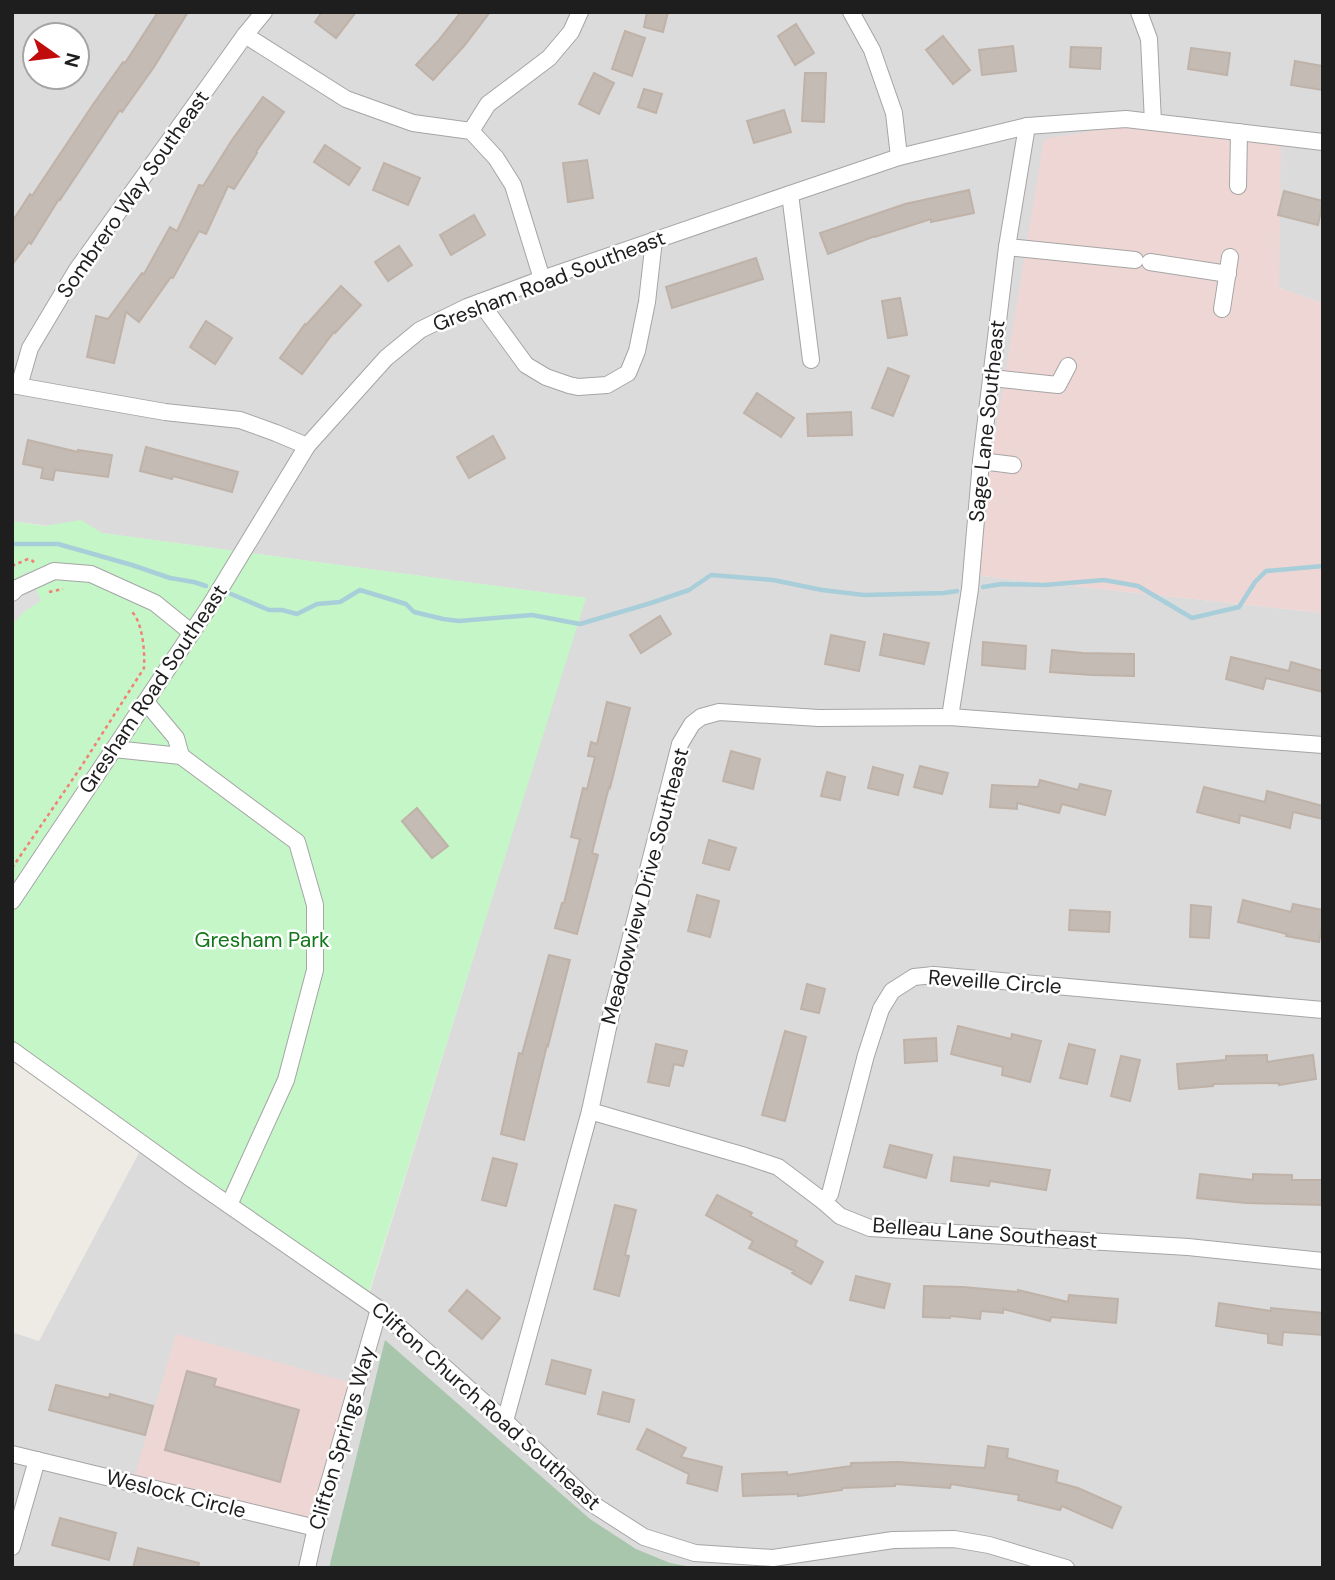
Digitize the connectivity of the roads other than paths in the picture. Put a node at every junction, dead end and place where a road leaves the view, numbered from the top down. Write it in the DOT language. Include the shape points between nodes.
graph roads {
  1 [pos="264,12"];
  2 [pos="580,12"];
  3 [pos="851,12"];
  4 [pos="1139,12"];
  5 [pos="245,35"];
  6 [pos="1153,122"];
  7 [pos="1027,127"];
  8 [pos="471,131"];
  9 [pos="1239,132"];
  10 [pos="1323,142"];
  11 [pos="899,157"];
  12 [pos="1238,186"];
  13 [pos="790,194"];
  14 [pos="654,240"];
  15 [pos="1007,247"];
  16 [pos="542,279"];
  17 [pos="480,302"];
  18 [pos="1222,309"];
  19 [pos="811,360"];
  20 [pos="1068,366"];
  21 [pos="991,378"];
  22 [pos="16,386"];
  23 [pos="307,446"];
  24 [pos="981,461"];
  25 [pos="1013,466"];
  26 [pos="12,593"];
  27 [pos="192,633"];
  28 [pos="146,702"];
  29 [pos="950,717"];
  30 [pos="1323,745"];
  31 [pos="114,749"];
  32 [pos="181,756"];
  33 [pos="12,901"];
  34 [pos="1323,1010"];
  35 [pos="15,1058"];
  36 [pos="590,1111"];
  37 [pos="823,1201"];
  38 [pos="229,1205"];
  39 [pos="1323,1261"];
  40 [pos="379,1309"];
  41 [pos="505,1421"];
  42 [pos="12,1454"];
  43 [pos="37,1460"];
  44 [pos="316,1528"];
  45 [pos="12,1547"];
  46 [pos="806,1553"];
  47 [pos="307,1568"];
  48 [pos="790,1568"];
  49 [pos="1066,1568"];
  1 -- 5 [label="street, Sombrero Way Southeast"];
  2 -- 8 [label="street" via="571,32 549,58 488,104"];
  3 -- 11 [label="street" via="872,50 894,113"];
  4 -- 6 [label="street" via="1149,39"];
  5 -- 8 [label="street" via="346,99 413,123"];
  5 -- 22 [label="street, Sombrero Way Southeast" via="76,271 30,348"];
  6 -- 7 [label="street, Gresham Road Southeast" via="1126,119"];
  6 -- 9 [label="street, Gresham Road Southeast"];
  7 -- 11 [label="street, Gresham Road Southeast"];
  7 -- 15 [label="street, Sage Lane Southeast"];
  8 -- 16 [label="street" via="513,185"];
  9 -- 10 [label="street, Gresham Road Southeast"];
  9 -- 12 [label="street"];
  11 -- 13 [label="street, Gresham Road Southeast"];
  13 -- 14 [label="street, Gresham Road Southeast"];
  13 -- 19 [label="street"];
  14 -- 16 [label="street, Gresham Road Southeast"];
  14 -- 17 [label="street" via="637,351 628,373 607,385 569,385 526,365"];
  15 -- 18 [label="street" via="1229,265"];
  15 -- 21 [label="street, Sage Lane Southeast"];
  16 -- 17 [label="street, Gresham Road Southeast"];
  17 -- 23 [label="street, Gresham Road Southeast" via="420,330 386,358"];
  20 -- 21 [label="street" via="1058,385"];
  21 -- 24 [label="street, Sage Lane Southeast"];
  22 -- 23 [label="street" via="240,420"];
  23 -- 27 [label="street, Gresham Road Southeast"];
  24 -- 25 [label="street"];
  24 -- 29 [label="street, Sage Lane Southeast" via="970,589"];
  26 -- 27 [label="street" via="54,571 91,574 155,603"];
  27 -- 28 [label="street, Gresham Road Southeast"];
  28 -- 31 [label="street, Gresham Road Southeast"];
  28 -- 32 [label="street" via="176,738"];
  29 -- 30 [label="street, Meadowview Drive Southeast"];
  29 -- 36 [label="street, Meadowview Drive Southeast" via="819,718 719,712 692,724 676,757"];
  31 -- 32 [label="street"];
  31 -- 33 [label="street, Gresham Road Southeast"];
  32 -- 38 [label="street" via="297,842 315,905 315,970 286,1080"];
  34 -- 37 [label="street, Reveille Circle" via="934,975 914,977 892,991 881,1009 830,1194"];
  35 -- 38 [label="street, Clifton Church Road Southeast"];
  36 -- 37 [label="street, Belleau Lane Southeast" via="778,1167"];
  36 -- 41 [label="street, Meadowview Drive Southeast"];
  37 -- 39 [label="street, Belleau Lane Southeast" via="840,1216 870,1228 1188,1247"];
  38 -- 40 [label="street, Clifton Church Road Southeast"];
  40 -- 41 [label="street, Clifton Church Road Southeast"];
  40 -- 44 [label="street, Clifton Springs Way"];
  41 -- 46 [label="street, Clifton Church Road Southeast" via="591,1503 644,1537 695,1553 773,1558"];
  42 -- 43 [label="street, Weslock Circle"];
  43 -- 44 [label="street, Weslock Circle"];
  43 -- 45 [label="street"];
  44 -- 47 [label="street, Clifton Springs Way"];
  46 -- 48 [label="street"];
  46 -- 49 [label="street, Clifton Church Road Southeast" via="893,1540 954,1539"];
}
